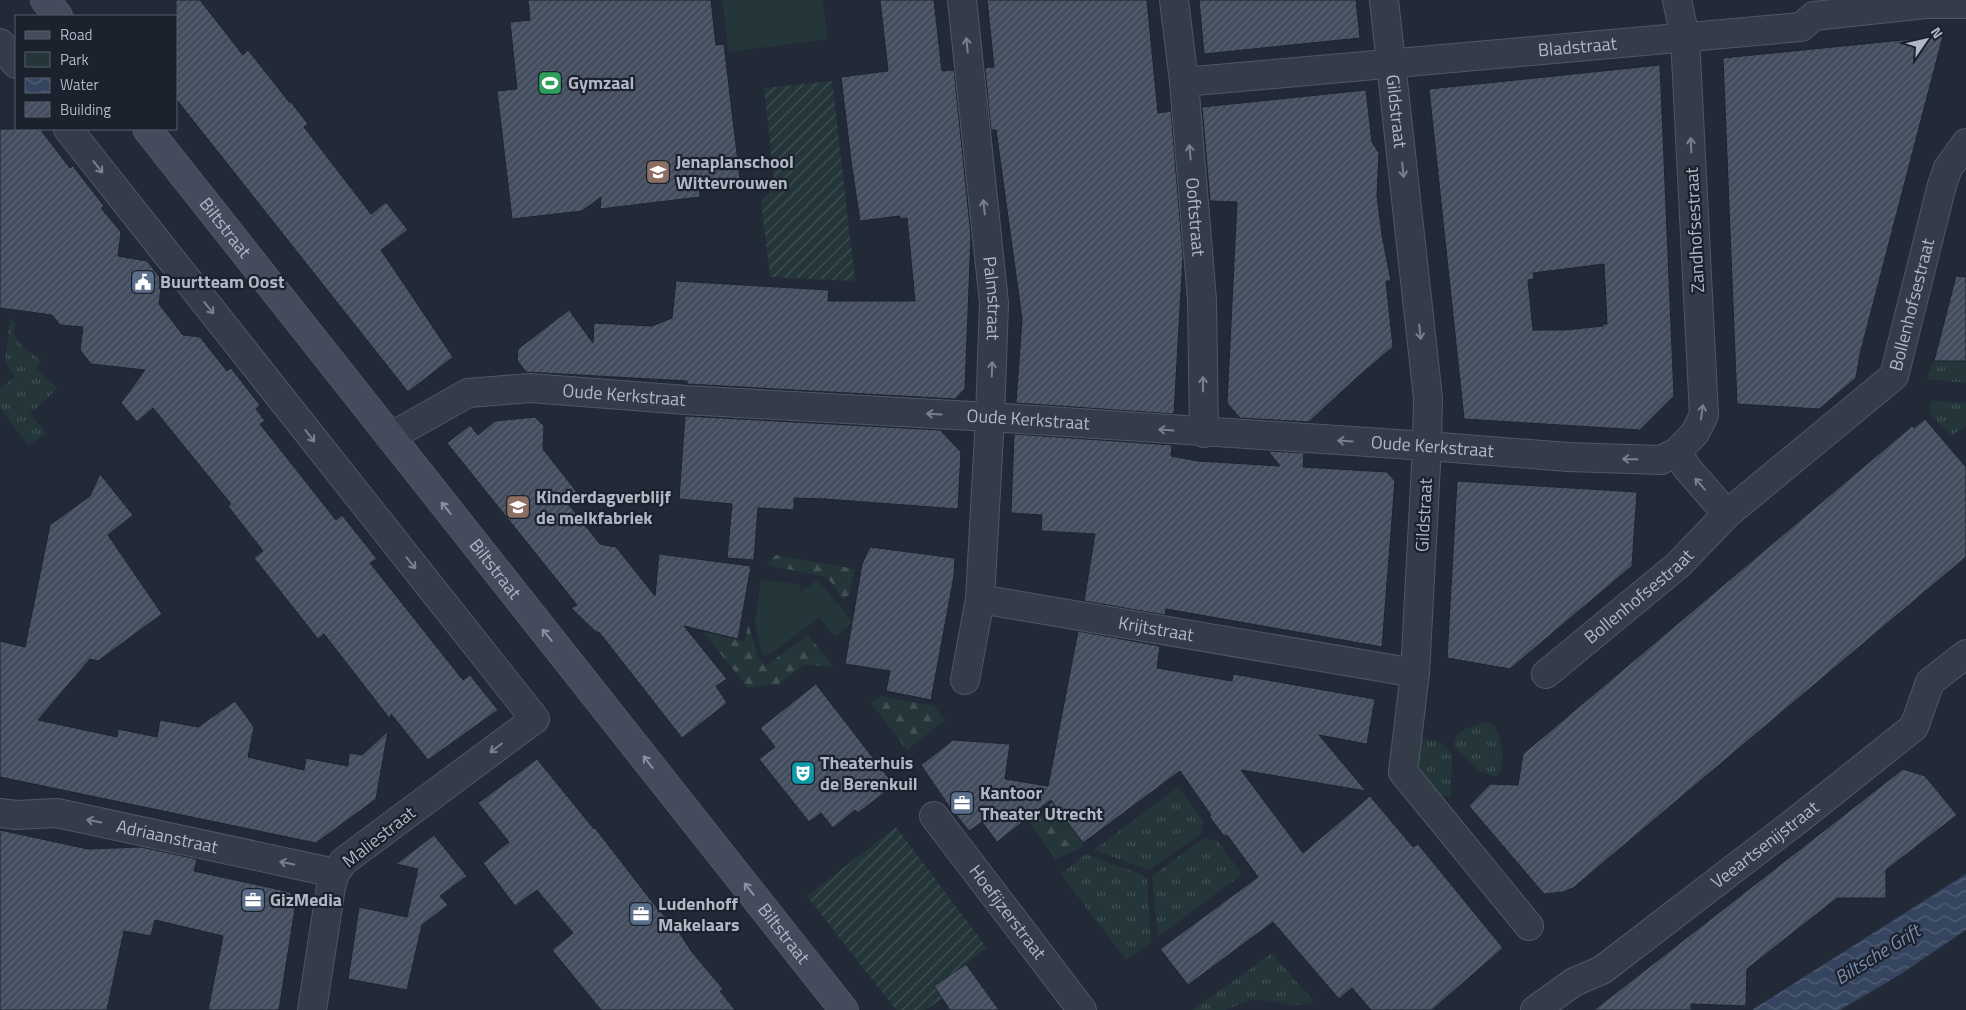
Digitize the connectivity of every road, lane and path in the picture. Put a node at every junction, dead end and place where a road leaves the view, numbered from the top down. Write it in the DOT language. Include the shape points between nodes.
graph roads {
  1 [pos="45,0"];
  2 [pos="962,0"];
  3 [pos="1174,0"];
  4 [pos="1384,0"];
  5 [pos="1677,0"];
  6 [pos="1966,4"];
  7 [pos="57,15"];
  8 [pos="1685,37"];
  9 [pos="0,43"];
  10 [pos="15,63"];
  11 [pos="1391,64"];
  12 [pos="1184,82"];
  13 [pos="69,130"];
  14 [pos="148,130"];
  15 [pos="1966,143"];
  16 [pos="990,418"];
  17 [pos="1204,432"];
  18 [pos="390,437"];
  19 [pos="1427,446"];
  20 [pos="1677,452"];
  21 [pos="1726,514"];
  22 [pos="980,599"];
  23 [pos="1966,654"];
  24 [pos="1415,673"];
  25 [pos="1546,674"];
  26 [pos="965,680"];
  27 [pos="0,813"];
  28 [pos="934,816"];
  29 [pos="334,873"];
  30 [pos="1530,926"];
  31 [pos="312,1010"];
  32 [pos="844,1010"];
  33 [pos="1082,1010"];
  34 [pos="1535,1010"];
  1 -- 7 [label="street"];
  16 -- 2 [label="street, Palmstraat, one-way" via="994,303"];
  3 -- 12 [label="street, Ooftstraat"];
  4 -- 11 [label="street, Gildstraat"];
  5 -- 8 [label="street, Zandhofsestraat"];
  6 -- 8 [label="street, Bladstraat" via="1925,4 1814,16 1801,27"];
  8 -- 11 [label="street, Bladstraat"];
  20 -- 8 [label="street, Zandhofsestraat, one-way" via="1695,433 1704,415"];
  9 -- 10 [label="street"];
  11 -- 12 [label="street, Bladstraat"];
  11 -- 19 [label="street, Gildstraat, one-way" via="1428,398"];
  17 -- 12 [label="street, Ooftstraat, one-way" via="1202,300"];
  13 -- 29 [label="street, Maliestraat, one-way" via="535,719 344,861"];
  14 -- 18 [label="street, Biltstraat"];
  15 -- 21 [label="street, Bollenhofsestraat" via="1948,168 1942,185 1894,376"];
  17 -- 16 [label="street, Oude Kerkstraat, one-way"];
  16 -- 18 [label="street, Oude Kerkstraat, one-way" via="530,388 468,392"];
  16 -- 22 [label="street, Palmstraat"];
  19 -- 17 [label="street, Oude Kerkstraat, one-way"];
  32 -- 18 [label="street, Biltstraat, one-way"];
  20 -- 19 [label="street, Oude Kerkstraat, one-way" via="1661,460 1568,457"];
  19 -- 24 [label="street, Gildstraat"];
  21 -- 20 [label="street, one-way"];
  21 -- 25 [label="street, Bollenhofsestraat" via="1678,565"];
  22 -- 24 [label="street, Krijtstraat"];
  22 -- 26 [label="street"];
  23 -- 34 [label="street, Veeartsenijstraat" via="1930,682 1914,728 1602,970 1574,982"];
  24 -- 30 [label="street, Gildstraat" via="1403,772"];
  29 -- 27 [label="street, Adriaanstraat, one-way" via="57,813"];
  28 -- 33 [label="street, Hoefijzerstraat"];
  29 -- 31 [label="street, Maliestraat"];
}
